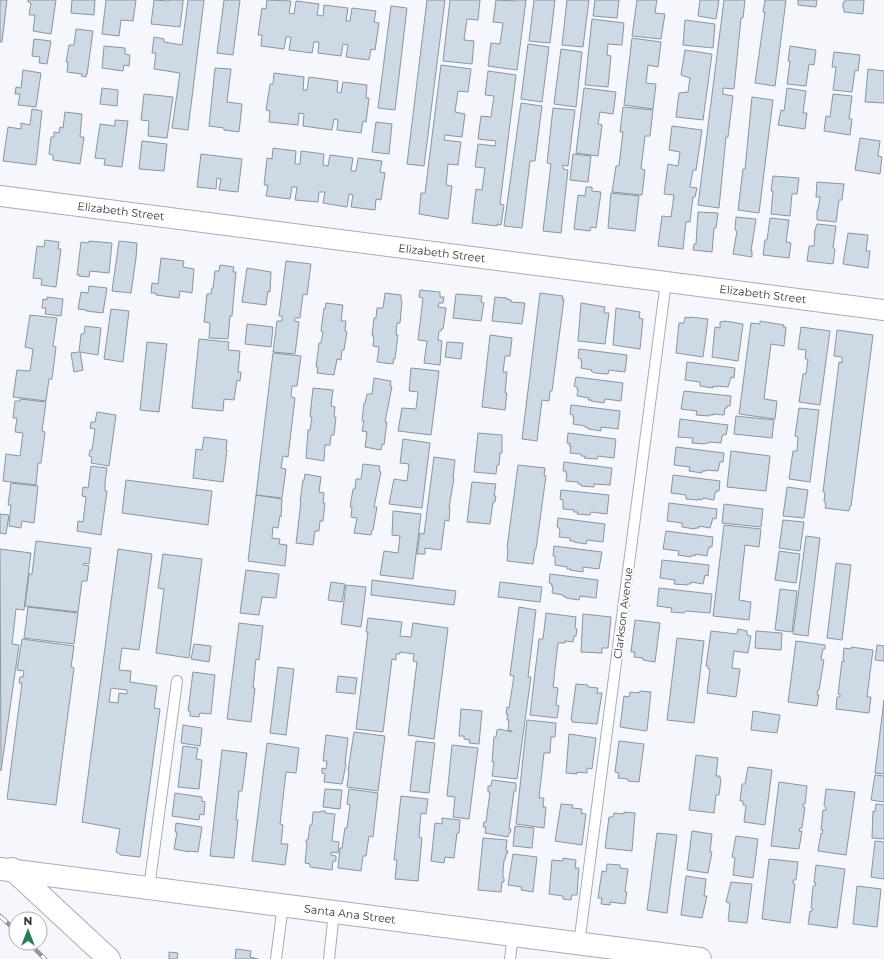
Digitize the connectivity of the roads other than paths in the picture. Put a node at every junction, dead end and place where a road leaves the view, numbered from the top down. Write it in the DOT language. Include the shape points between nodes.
graph roads {
  1 [pos="0,196"];
  2 [pos="666,282"];
  3 [pos="884,310"];
  4 [pos="177,681"];
  5 [pos="5,866"];
  6 [pos="150,888"];
  7 [pos="283,906"];
  8 [pos="334,912"];
  9 [pos="513,935"];
  10 [pos="579,944"];
  11 [pos="108,959"];
  12 [pos="276,959"];
  13 [pos="329,959"];
  14 [pos="510,959"];
  15 [pos="700,959"];
  1 -- 2 [label="street, Elizabeth Street"];
  2 -- 3 [label="street, Elizabeth Street"];
  2 -- 10 [label="lane, Clarkson Avenue"];
  4 -- 6 [label="lane"];
  5 -- 6 [label="street, Santa Ana Street"];
  5 -- 11 [label="street"];
  6 -- 7 [label="street, Santa Ana Street"];
  7 -- 8 [label="street, Santa Ana Street"];
  7 -- 12 [label="lane"];
  8 -- 9 [label="street, Santa Ana Street"];
  8 -- 13 [label="lane"];
  9 -- 10 [label="street, Santa Ana Street"];
  9 -- 14 [label="lane"];
  10 -- 15 [label="street, Santa Ana Street"];
}
